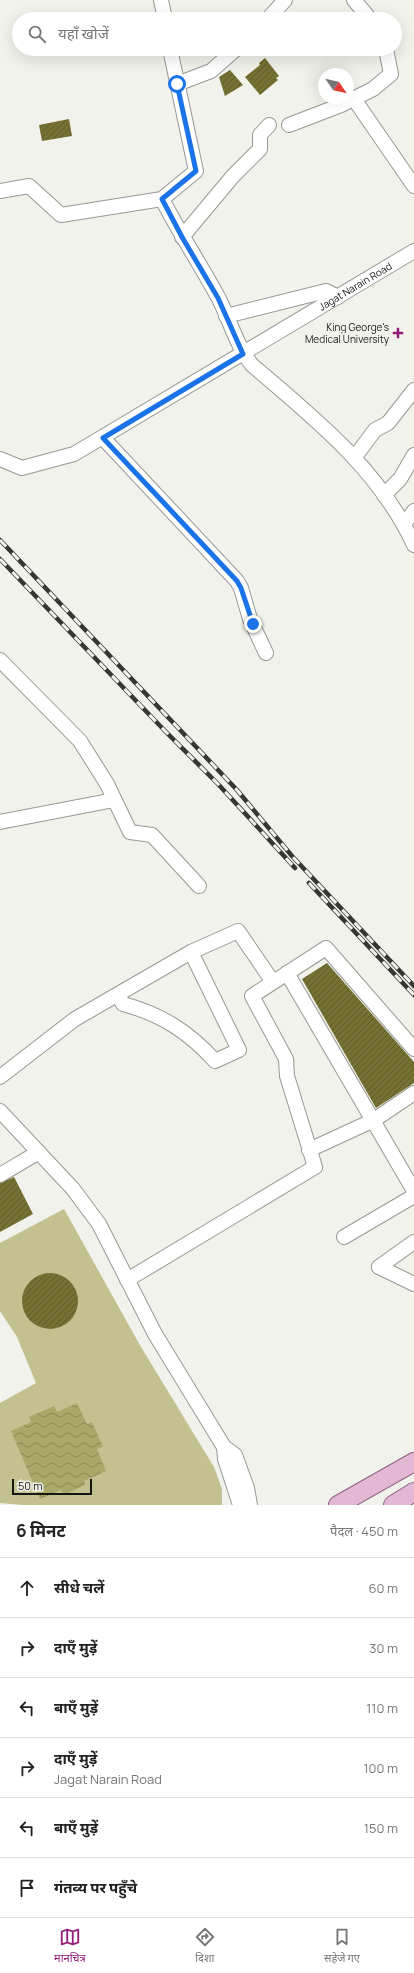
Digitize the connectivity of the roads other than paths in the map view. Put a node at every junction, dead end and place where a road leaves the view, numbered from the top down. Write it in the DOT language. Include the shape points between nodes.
graph roads {
  1 [pos="161,0"];
  2 [pos="285,0"];
  3 [pos="354,0"];
  4 [pos="164,12"];
  5 [pos="274,12"];
  6 [pos="364,12"];
  7 [pos="171,56"];
  8 [pos="228,56"];
  9 [pos="387,56"];
  10 [pos="177,84"];
  11 [pos="354,99"];
  12 [pos="342,104"];
  13 [pos="269,125"];
  14 [pos="290,125"];
  15 [pos="414,186"];
  16 [pos="0,191"];
  17 [pos="162,199"];
  18 [pos="182,237"];
  19 [pos="414,252"];
  20 [pos="338,297"];
  21 [pos="226,316"];
  22 [pos="243,354"];
  23 [pos="414,390"];
  24 [pos="103,438"];
  25 [pos="414,455"];
  26 [pos="354,458"];
  27 [pos="0,459"];
  28 [pos="384,495"];
  29 [pos="414,511"];
  30 [pos="404,524"];
  31 [pos="414,545"];
  32 [pos="266,652"];
  33 [pos="0,660"];
  34 [pos="114,800"];
  35 [pos="0,822"];
  36 [pos="200,886"];
  37 [pos="191,952"];
  38 [pos="287,973"];
  39 [pos="273,982"];
  40 [pos="118,995"];
  41 [pos="414,1049"];
  42 [pos="0,1077"];
  43 [pos="414,1093"];
  44 [pos="0,1112"];
  45 [pos="374,1120"];
  46 [pos="309,1150"];
  47 [pos="39,1152"];
  48 [pos="0,1174"];
  49 [pos="414,1191"];
  50 [pos="414,1196"];
  51 [pos="344,1237"];
  52 [pos="414,1242"];
  53 [pos="127,1280"];
  54 [pos="414,1284"];
  55 [pos="224,1447"];
  56 [pos="414,1462"];
  57 [pos="414,1492"];
  58 [pos="414,1499"];
  59 [pos="346,1503"];
  60 [pos="240,1505"];
  61 [pos="250,1505"];
  62 [pos="393,1505"];
  63 [pos="410,1505"];
  1 -- 4 [label="street"];
  2 -- 5 [label="street"];
  3 -- 6 [label="street"];
  7 -- 10 [label="street"];
  8 -- 10 [label="street" via="211,71"];
  9 -- 11 [label="street" via="391,74 373,89"];
  10 -- 17 [label="street" via="196,171"];
  11 -- 15 [label="street"];
  12 -- 14 [label="street"];
  13 -- 18 [label="street" via="260,135 260,149 233,176"];
  16 -- 17 [label="street" via="29,186 61,215"];
  17 -- 18 [label="street"];
  18 -- 21 [label="street"];
  19 -- 20 [label="street, Jagat Narain Road"];
  20 -- 21 [label="street" via="326,291"];
  20 -- 22 [label="street, Jagat Narain Road"];
  21 -- 22 [label="street"];
  22 -- 24 [label="street, Jagat Narain Road"];
  22 -- 26 [label="street" via="252,365 330,431"];
  23 -- 26 [label="street" via="388,423 375,430"];
  24 -- 27 [label="street, Jagat Narain Road" via="74,454 22,468"];
  24 -- 32 [label="street" via="237,581 250,620"];
  25 -- 28 [label="street" via="400,479"];
  26 -- 28 [label="street"];
  28 -- 30 [label="street"];
  29 -- 30 [label="street"];
  30 -- 31 [label="street"];
  33 -- 34 [label="street" via="80,741"];
  34 -- 35 [label="street"];
  34 -- 36 [label="street" via="130,832 152,835"];
  37 -- 39 [label="street" via="238,931"];
  37 -- 40 [label="street"];
  37 -- 40 [label="street" via="239,1050 215,1061 204,1048 171,1022 123,1004"];
  38 -- 39 [label="street"];
  38 -- 41 [label="street" via="326,948"];
  38 -- 45 [label="street"];
  39 -- 46 [label="street" via="252,996 286,1059 287,1076"];
  40 -- 42 [label="street" via="75,1019"];
  43 -- 45 [label="street"];
  44 -- 47 [label="street"];
  45 -- 46 [label="street"];
  45 -- 49 [label="street"];
  46 -- 53 [label="street" via="314,1167"];
  47 -- 48 [label="street"];
  47 -- 53 [label="street" via="73,1189 99,1224"];
  50 -- 51 [label="street"];
  52 -- 54 [label="street" via="379,1267"];
  53 -- 55 [label="street" via="155,1334"];
  55 -- 60 [label="street" via="225,1459"];
  55 -- 61 [label="street" via="235,1455 247,1488"];
  56 -- 59 [label="main road"];
  57 -- 62 [label="main road"];
  58 -- 63 [label="main road"];
}
